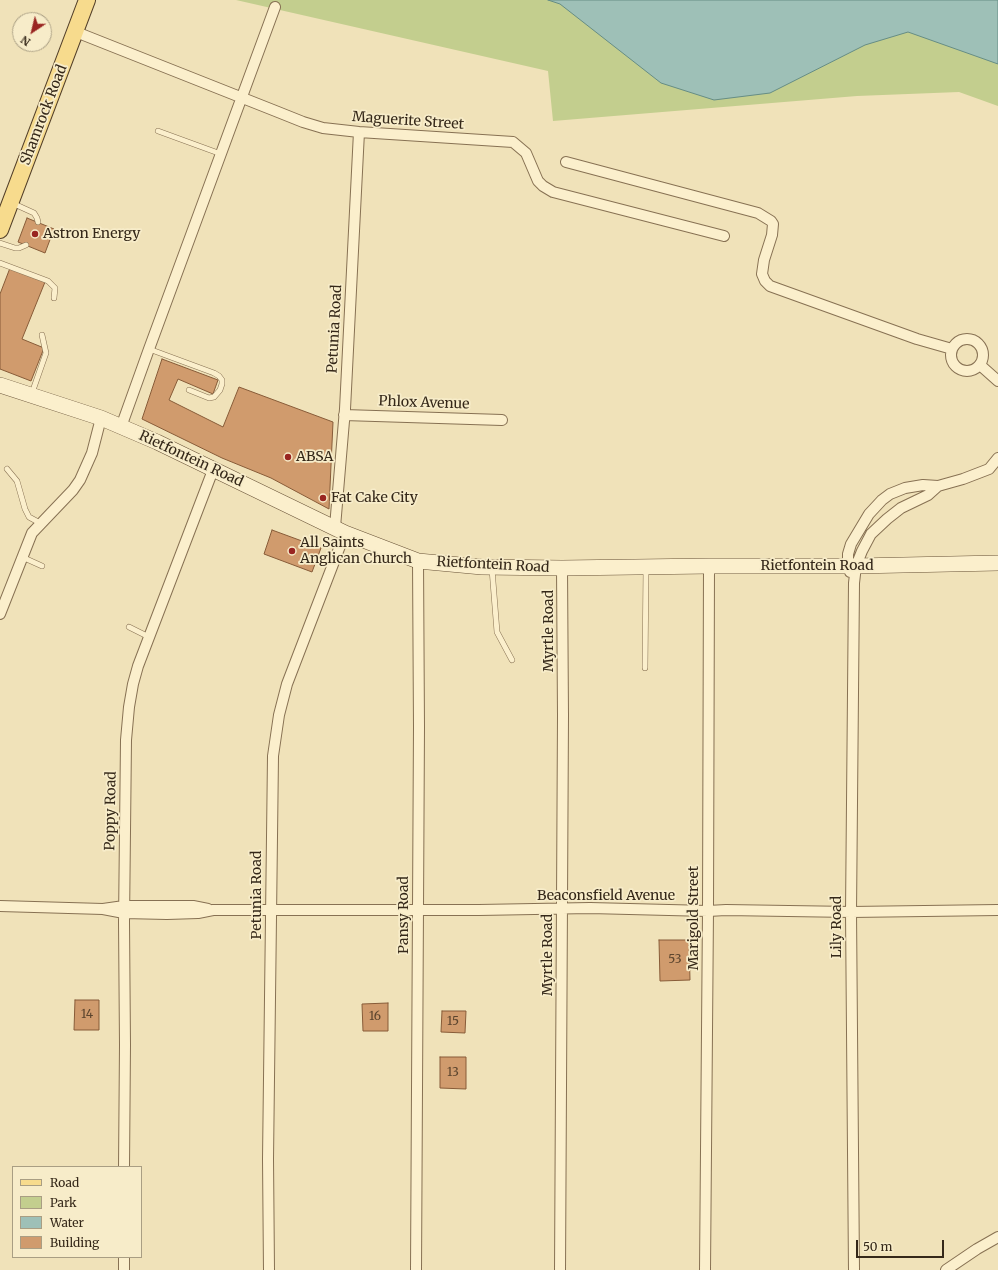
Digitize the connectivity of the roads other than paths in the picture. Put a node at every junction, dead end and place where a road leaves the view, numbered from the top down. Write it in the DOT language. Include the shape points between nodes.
graph roads {
  1 [pos="87,0"];
  2 [pos="275,7"];
  3 [pos="76,32"];
  4 [pos="242,98"];
  5 [pos="158,131"];
  6 [pos="359,132"];
  7 [pos="221,154"];
  8 [pos="566,162"];
  9 [pos="5,201"];
  10 [pos="38,222"];
  11 [pos="0,230"];
  12 [pos="724,236"];
  13 [pos="0,243"];
  14 [pos="26,245"];
  15 [pos="0,263"];
  16 [pos="54,298"];
  17 [pos="42,335"];
  18 [pos="149,349"];
  19 [pos="952,349"];
  20 [pos="980,365"];
  21 [pos="998,381"];
  22 [pos="0,384"];
  23 [pos="190,390"];
  24 [pos="31,394"];
  25 [pos="344,415"];
  26 [pos="101,418"];
  27 [pos="502,420"];
  28 [pos="122,427"];
  29 [pos="998,458"];
  30 [pos="7,469"];
  31 [pos="213,470"];
  32 [pos="938,486"];
  33 [pos="40,523"];
  34 [pos="340,530"];
  35 [pos="22,557"];
  36 [pos="418,561"];
  37 [pos="998,563"];
  38 [pos="42,566"];
  39 [pos="709,566"];
  40 [pos="852,566"];
  41 [pos="492,567"];
  42 [pos="646,567"];
  43 [pos="562,568"];
  44 [pos="0,614"];
  45 [pos="129,627"];
  46 [pos="149,637"];
  47 [pos="512,660"];
  48 [pos="645,668"];
  49 [pos="0,906"];
  50 [pos="124,909"];
  51 [pos="418,909"];
  52 [pos="562,909"];
  53 [pos="998,910"];
  54 [pos="271,911"];
  55 [pos="708,911"];
  56 [pos="851,912"];
  57 [pos="124,1166"];
  58 [pos="998,1237"];
  59 [pos="124,1258"];
  60 [pos="124,1270"];
  61 [pos="269,1270"];
  62 [pos="416,1270"];
  63 [pos="560,1270"];
  64 [pos="705,1270"];
  65 [pos="854,1270"];
  66 [pos="946,1270"];
  1 -- 3 [label="main road, Shamrock Road"];
  2 -- 4 [label="street"];
  3 -- 4 [label="street, Maguerite Street"];
  3 -- 9 [label="main road, Shamrock Road"];
  4 -- 6 [label="street, Maguerite Street" via="323,128"];
  4 -- 7 [label="street"];
  5 -- 7 [label="lane"];
  6 -- 12 [label="street, Maguerite Street" via="513,142 526,153 538,182 553,192"];
  6 -- 25 [label="street, Petunia Road"];
  7 -- 18 [label="street"];
  8 -- 19 [label="street" via="758,213 773,224 762,274 770,286"];
  9 -- 10 [label="lane" via="34,213"];
  9 -- 11 [label="main road, Shamrock Road"];
  13 -- 14 [label="lane" via="15,248"];
  15 -- 16 [label="lane" via="48,281 56,288"];
  17 -- 24 [label="lane" via="46,353"];
  18 -- 23 [label="lane" via="214,373 222,380 220,390 214,397 209,398"];
  18 -- 28 [label="street"];
  19 -- 20 [label="street" via="952,362 956,367 969,371"];
  19 -- 20 [label="street" via="961,340 968,339 974,342 982,352"];
  20 -- 21 [label="street"];
  22 -- 24 [label="street, Rietfontein Road"];
  24 -- 26 [label="street, Rietfontein Road"];
  25 -- 27 [label="street, Phlox Avenue"];
  25 -- 34 [label="street, Petunia Road"];
  26 -- 28 [label="street, Rietfontein Road"];
  26 -- 33 [label="street" via="92,453 80,480"];
  28 -- 31 [label="street, Rietfontein Road"];
  29 -- 32 [label="street" via="989,469"];
  30 -- 33 [label="lane" via="17,481 29,517"];
  31 -- 34 [label="street, Rietfontein Road"];
  31 -- 46 [label="street, Poppy Road"];
  32 -- 40 [label="street" via="928,495 901,508 878,526"];
  32 -- 40 [label="street" via="923,484 905,488 882,500 869,514 851,544 848,554"];
  33 -- 35 [label="street" via="32,533"];
  34 -- 36 [label="street, Rietfontein Road"];
  34 -- 54 [label="street, Petunia Road" via="287,684 279,715 273,756"];
  35 -- 38 [label="lane"];
  35 -- 44 [label="street"];
  36 -- 41 [label="street, Rietfontein Road"];
  36 -- 51 [label="street, Pansy Road"];
  37 -- 40 [label="street, Rietfontein Road"];
  39 -- 40 [label="street, Rietfontein Road"];
  39 -- 42 [label="street, Rietfontein Road"];
  39 -- 55 [label="street, Marigold Street"];
  40 -- 56 [label="street, Lily Road" via="854,583"];
  41 -- 43 [label="street, Rietfontein Road"];
  41 -- 47 [label="lane" via="497,632"];
  42 -- 43 [label="street, Rietfontein Road"];
  42 -- 48 [label="lane"];
  43 -- 52 [label="street, Myrtle Road"];
  45 -- 46 [label="lane"];
  46 -- 50 [label="street, Poppy Road" via="133,684 129,707 126,740"];
  49 -- 50 [label="street, Beaconsfield Avenue"];
  50 -- 54 [label="street, Beaconsfield Avenue" via="193,906 213,910"];
  50 -- 57 [label="street, Poppy Road"];
  51 -- 52 [label="street, Beaconsfield Avenue"];
  51 -- 54 [label="street, Beaconsfield Avenue"];
  51 -- 62 [label="street, Pansy Road"];
  52 -- 55 [label="street, Beaconsfield Avenue"];
  52 -- 63 [label="street, Myrtle Road"];
  53 -- 56 [label="street, Beaconsfield Avenue"];
  54 -- 61 [label="street, Petunia Road"];
  55 -- 56 [label="street, Beaconsfield Avenue"];
  55 -- 64 [label="street, Marigold Street"];
  56 -- 65 [label="street, Lily Road"];
  58 -- 66 [label="street"];
  59 -- 60 [label="street"];
}
